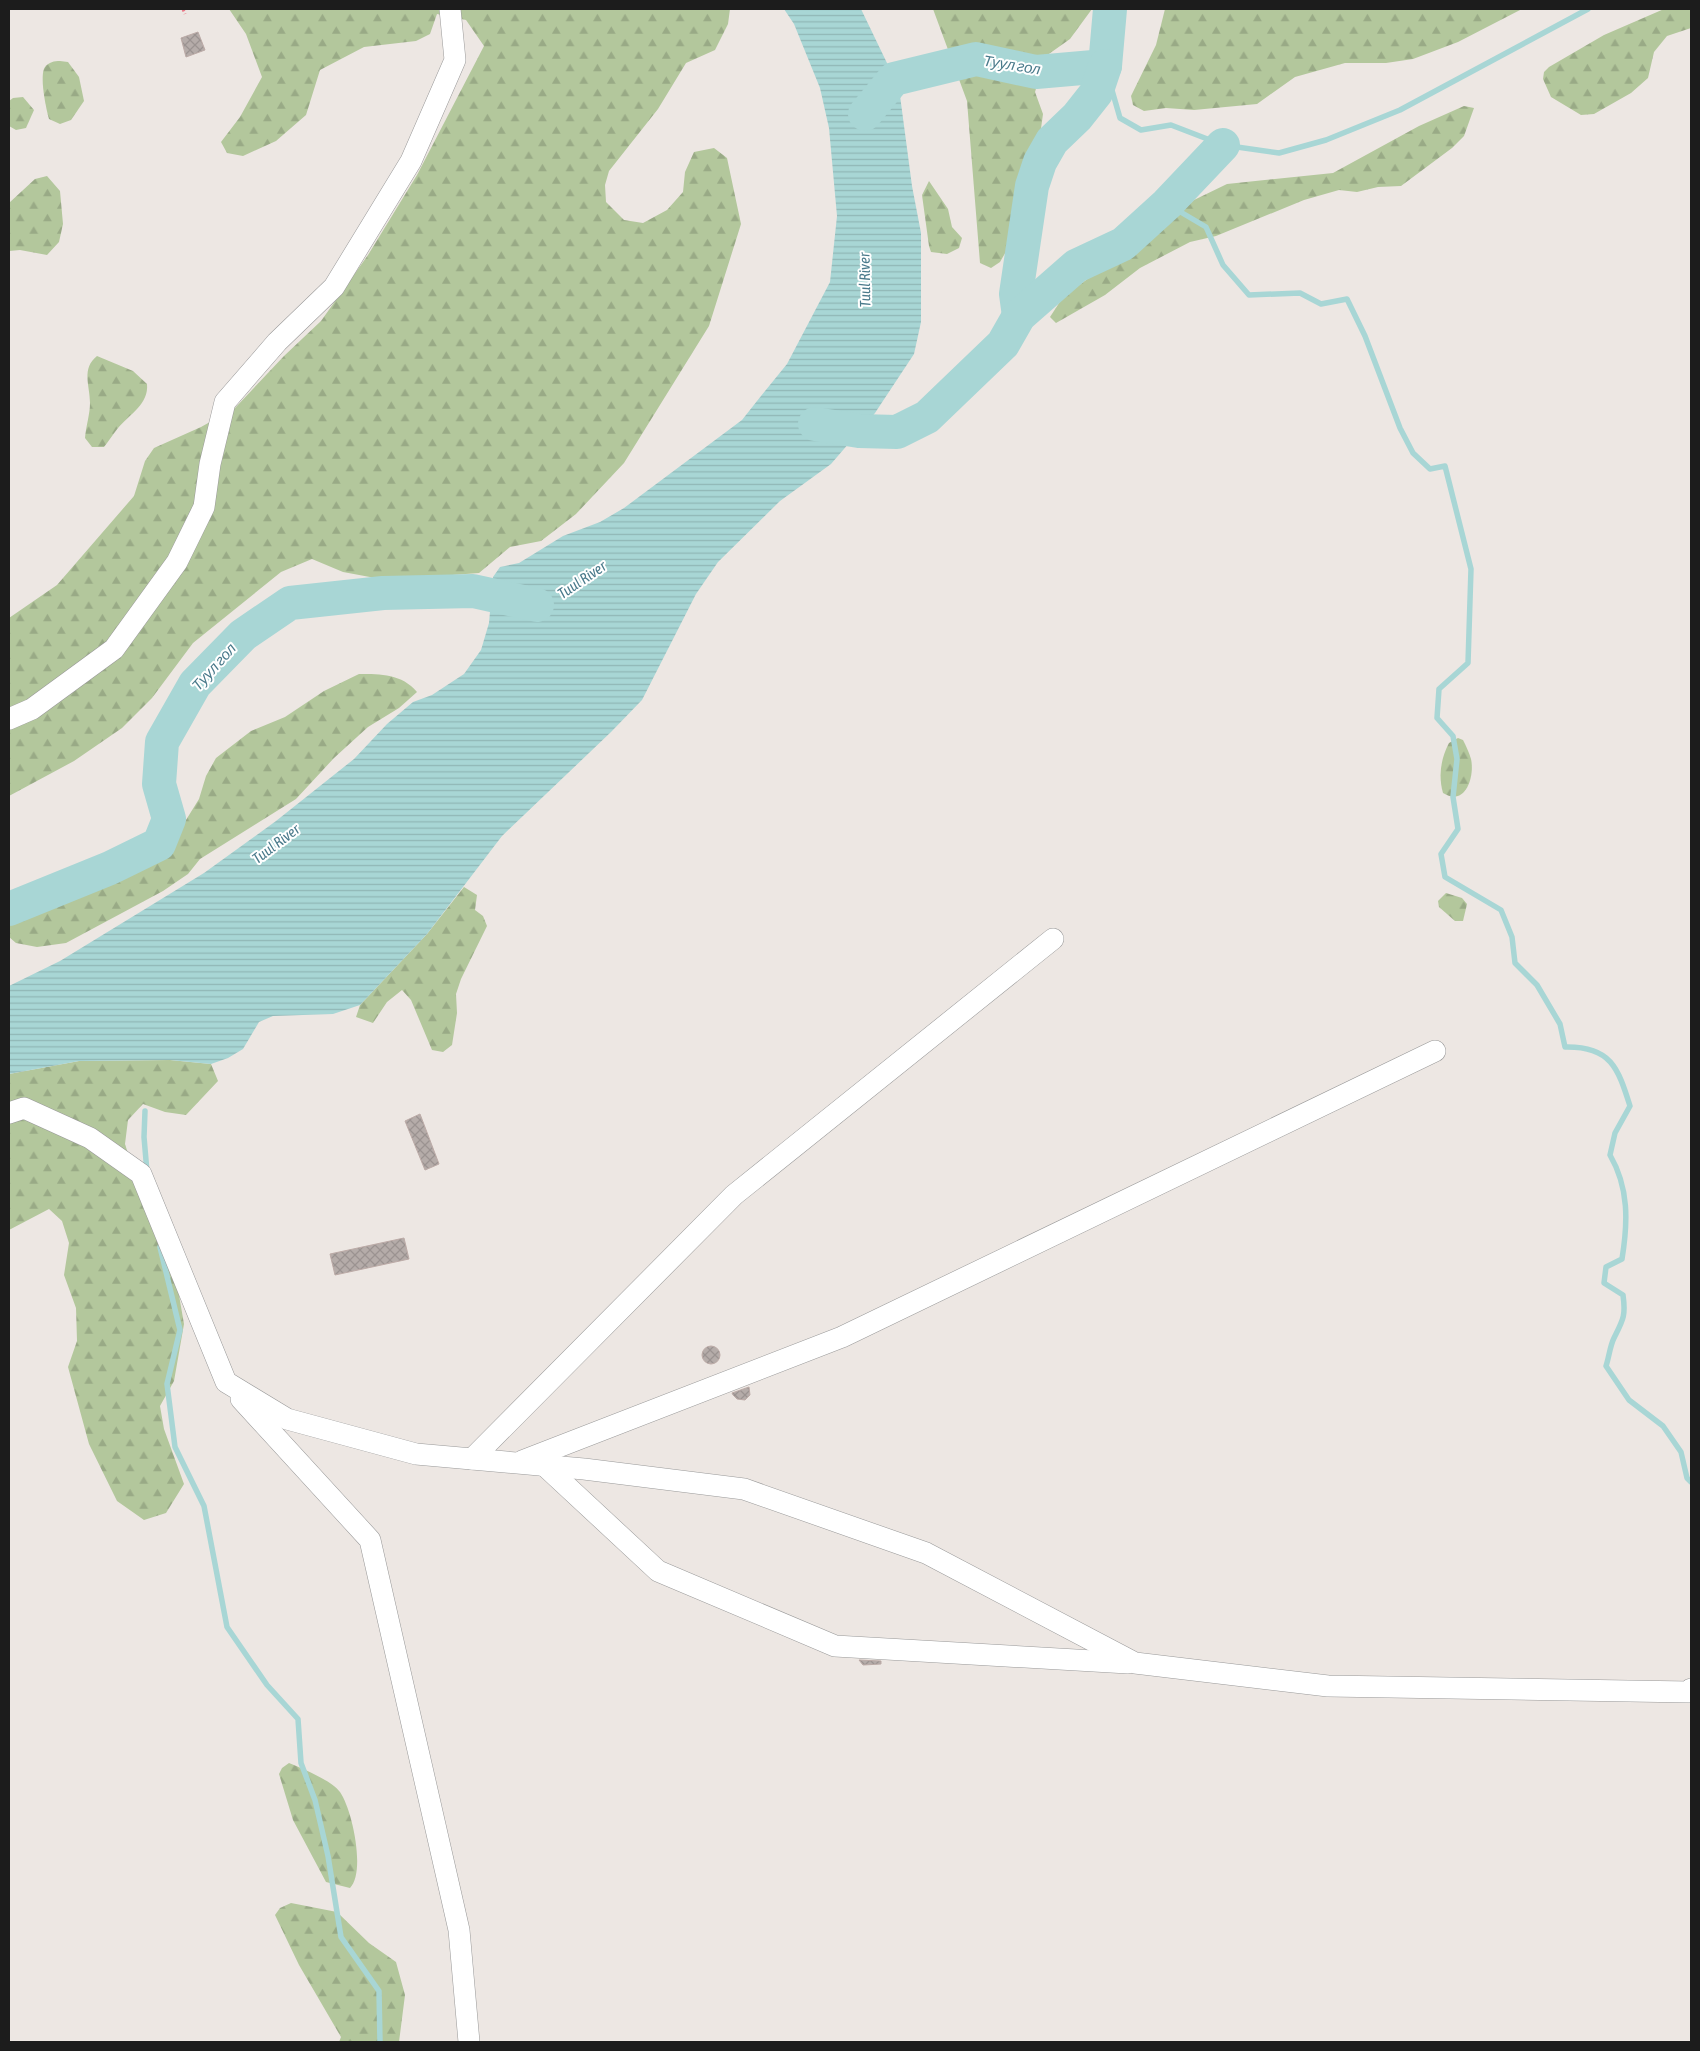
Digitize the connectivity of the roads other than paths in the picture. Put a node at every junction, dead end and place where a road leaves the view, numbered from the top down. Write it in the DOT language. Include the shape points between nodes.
graph roads {
  1 [pos="450,9"];
  2 [pos="9,719"];
  3 [pos="1053,940"];
  4 [pos="1435,1051"];
  5 [pos="9,1113"];
  6 [pos="226,1382"];
  7 [pos="472,1459"];
  8 [pos="517,1463"];
  9 [pos="546,1466"];
  10 [pos="1135,1663"];
  11 [pos="1691,1689"];
  12 [pos="469,2042"];
  1 -- 2 [label="street" via="456,60 411,162 334,287 278,342 225,402 210,464 204,507 176,562 114,649 32,709"];
  3 -- 7 [label="street" via="734,1195"];
  4 -- 8 [label="street" via="842,1337"];
  5 -- 6 [label="street" via="24,1108 90,1138 140,1174"];
  6 -- 7 [label="street" via="287,1419 416,1454"];
  6 -- 12 [label="street" via="370,1540 459,1930"];
  7 -- 8 [label="street"];
  8 -- 9 [label="street"];
  9 -- 10 [label="street" via="744,1488 926,1553"];
  9 -- 10 [label="street" via="658,1571 835,1646"];
  10 -- 11 [label="street" via="1328,1686 1689,1692"];
}
